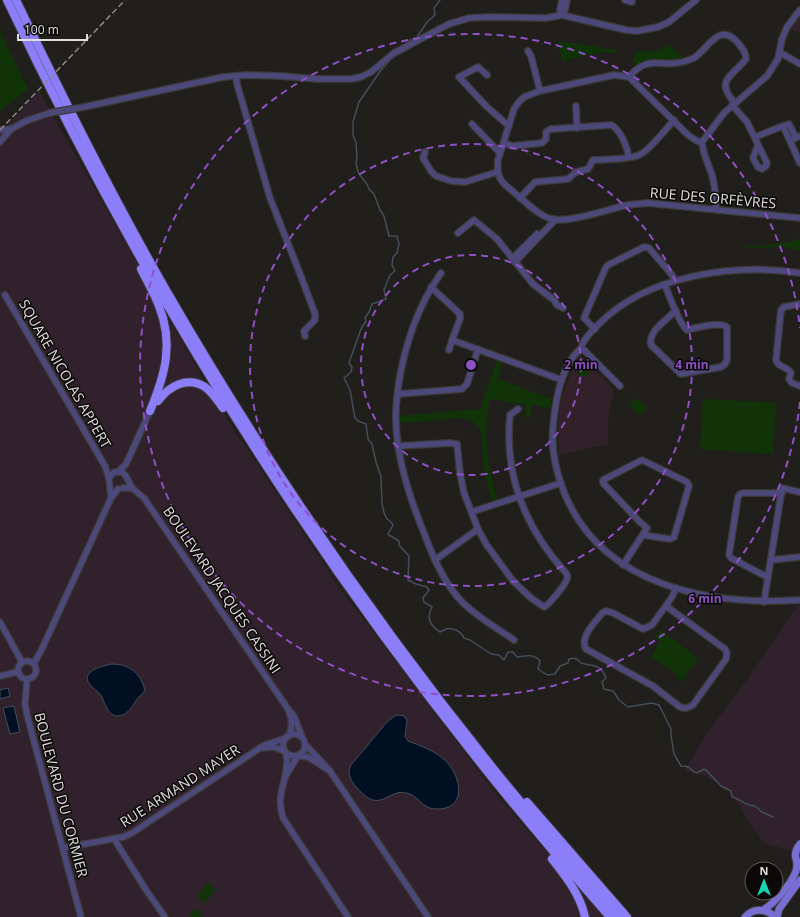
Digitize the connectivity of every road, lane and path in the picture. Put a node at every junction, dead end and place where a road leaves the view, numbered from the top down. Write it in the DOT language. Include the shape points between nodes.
graph roads {
  1 [pos="7,0"];
  2 [pos="16,0"];
  3 [pos="562,0"];
  4 [pos="567,0"];
  5 [pos="625,0"];
  6 [pos="696,0"];
  7 [pos="632,2"];
  8 [pos="800,10"];
  9 [pos="562,15"];
  10 [pos="528,51"];
  11 [pos="780,52"];
  12 [pos="800,64"];
  13 [pos="487,75"];
  14 [pos="236,76"];
  15 [pos="629,77"];
  16 [pos="540,91"];
  17 [pos="734,104"];
  18 [pos="576,106"];
  19 [pos="674,120"];
  20 [pos="472,124"];
  21 [pos="509,126"];
  22 [pos="783,126"];
  23 [pos="577,128"];
  24 [pos="11,129"];
  25 [pos="0,130"];
  26 [pos="755,137"];
  27 [pos="798,137"];
  28 [pos="790,141"];
  29 [pos="0,142"];
  30 [pos="702,142"];
  31 [pos="504,143"];
  32 [pos="758,145"];
  33 [pos="425,152"];
  34 [pos="500,153"];
  35 [pos="629,158"];
  36 [pos="800,163"];
  37 [pos="497,172"];
  38 [pos="520,198"];
  39 [pos="716,209"];
  40 [pos="800,218"];
  41 [pos="553,220"];
  42 [pos="458,233"];
  43 [pos="127,236"];
  44 [pos="514,260"];
  45 [pos="442,273"];
  46 [pos="800,273"];
  47 [pos="675,282"];
  48 [pos="665,285"];
  49 [pos="431,287"];
  50 [pos="5,294"];
  51 [pos="800,304"];
  52 [pos="563,308"];
  53 [pos="676,311"];
  54 [pos="595,329"];
  55 [pos="305,336"];
  56 [pos="452,340"];
  57 [pos="582,348"];
  58 [pos="478,349"];
  59 [pos="449,350"];
  60 [pos="562,380"];
  61 [pos="620,386"];
  62 [pos="800,386"];
  63 [pos="398,394"];
  64 [pos="518,409"];
  65 [pos="150,411"];
  66 [pos="249,440"];
  67 [pos="399,446"];
  68 [pos="126,464"];
  69 [pos="105,466"];
  70 [pos="117,472"];
  71 [pos="126,477"];
  72 [pos="110,482"];
  73 [pos="561,483"];
  74 [pos="120,488"];
  75 [pos="132,488"];
  76 [pos="782,491"];
  77 [pos="800,492"];
  78 [pos="519,496"];
  79 [pos="111,498"];
  80 [pos="471,512"];
  81 [pos="478,529"];
  82 [pos="643,535"];
  83 [pos="800,557"];
  84 [pos="435,560"];
  85 [pos="770,560"];
  86 [pos="623,565"];
  87 [pos="767,577"];
  88 [pos="676,588"];
  89 [pos="800,600"];
  90 [pos="764,602"];
  91 [pos="666,606"];
  92 [pos="0,622"];
  93 [pos="514,640"];
  94 [pos="22,662"];
  95 [pos="34,663"];
  96 [pos="17,672"];
  97 [pos="0,676"];
  98 [pos="27,679"];
  99 [pos="288,709"];
  100 [pos="287,737"];
  101 [pos="302,737"];
  102 [pos="305,744"];
  103 [pos="260,748"];
  104 [pos="285,752"];
  105 [pos="298,756"];
  106 [pos="493,768"];
  107 [pos="330,771"];
  108 [pos="285,778"];
  109 [pos="528,822"];
  110 [pos="116,838"];
  111 [pos="800,844"];
  112 [pos="63,848"];
  113 [pos="798,864"];
  114 [pos="800,880"];
  115 [pos="608,896"];
  116 [pos="763,910"];
  117 [pos="81,917"];
  118 [pos="165,917"];
  119 [pos="348,917"];
  120 [pos="428,917"];
  121 [pos="585,917"];
  122 [pos="610,917"];
  123 [pos="619,917"];
  124 [pos="627,917"];
  125 [pos="632,917"];
  126 [pos="745,917"];
  127 [pos="776,917"];
  1 -- 43 [label="highway"];
  2 -- 106 [label="highway" via="115,198 236,407 370,606"];
  3 -- 9 [label="street"];
  4 -- 9 [label="street"];
  5 -- 7 [label="street"];
  6 -- 9 [label="street" via="669,22 637,31"];
  8 -- 11 [label="street" via="787,27"];
  9 -- 14 [label="street" via="539,18 476,17 461,20 394,53 371,72 356,78"];
  10 -- 16 [label="street"];
  11 -- 12 [label="street"];
  11 -- 17 [label="street" via="767,76"];
  13 -- 21 [label="street" via="478,67 459,77"];
  14 -- 24 [label="street, bridge" via="210,79 49,113"];
  14 -- 55 [label="street" via="270,198 315,314 315,320 304,331"];
  15 -- 16 [label="street" via="614,75"];
  15 -- 17 [label="street" via="638,67 647,63 673,64 694,58 717,36 729,35 746,54 746,59 727,78 724,86"];
  15 -- 19 [label="street"];
  16 -- 21 [label="street" via="524,96 514,109"];
  17 -- 26 [label="street"];
  17 -- 30 [label="street"];
  18 -- 23 [label="street"];
  19 -- 30 [label="street" via="688,135"];
  19 -- 35 [label="street" via="640,155"];
  20 -- 34 [label="street"];
  21 -- 31 [label="street"];
  22 -- 26 [label="street"];
  22 -- 27 [label="street" via="789,124"];
  22 -- 28 [label="street"];
  23 -- 31 [label="street" via="551,129 546,132 546,139 542,143 512,146"];
  23 -- 35 [label="street" via="611,125 615,127"];
  24 -- 25 [label="street"];
  24 -- 29 [label="street"];
  26 -- 32 [label="street"];
  27 -- 28 [label="street"];
  28 -- 36 [label="street"];
  30 -- 39 [label="street" via="714,185"];
  31 -- 34 [label="street"];
  33 -- 37 [label="street" via="423,158 431,171 436,176 451,181 465,182"];
  34 -- 37 [label="street"];
  35 -- 38 [label="street" via="593,160 588,169 576,172 568,179 534,182"];
  37 -- 38 [label="street" via="502,182"];
  38 -- 41 [label="street" via="540,214"];
  39 -- 40 [label="street, RUE DES ORFÈVRES"];
  39 -- 41 [label="street, RUE DES ORFÈVRES" via="648,202"];
  41 -- 44 [label="street"];
  42 -- 44 [label="street" via="474,220 497,239"];
  43 -- 65 [label="highway" via="128,244 159,306 166,334 165,370"];
  43 -- 66 [label="highway"];
  44 -- 52 [label="street" via="533,284"];
  45 -- 49 [label="street"];
  46 -- 47 [label="street" via="744,270"];
  47 -- 48 [label="street"];
  47 -- 54 [label="street" via="649,248 644,247 608,265 584,318"];
  48 -- 53 [label="street"];
  48 -- 54 [label="street" via="629,300"];
  49 -- 56 [label="street" via="460,314"];
  49 -- 63 [label="street" via="416,319 403,359"];
  50 -- 69 [label="street, SQUARE NICOLAS APPERT"];
  51 -- 62 [label="street" via="781,310 776,360 777,364 790,370 792,383"];
  53 -- 53 [label="street" via="686,330 718,324 727,327 725,364 721,367 681,374 651,345 651,335"];
  54 -- 57 [label="street" via="585,340"];
  56 -- 58 [label="street"];
  56 -- 59 [label="street"];
  57 -- 60 [label="street" via="569,364"];
  57 -- 61 [label="street"];
  58 -- 60 [label="street"];
  58 -- 63 [label="street" via="467,384 462,389"];
  60 -- 73 [label="street" via="554,412 553,431 553,448"];
  63 -- 67 [label="street" via="395,420"];
  64 -- 78 [label="street" via="510,416 509,428 512,466"];
  65 -- 66 [label="highway" via="164,393 175,385 200,385 211,392 243,436"];
  65 -- 68 [label="street"];
  66 -- 109 [label="highway" via="365,610 445,718"];
  67 -- 80 [label="street" via="450,442 457,444 460,474"];
  67 -- 84 [label="street" via="412,501"];
  68 -- 70 [label="street"];
  68 -- 71 [label="street"];
  69 -- 70 [label="street, SQUARE NICOLAS APPERT"];
  69 -- 72 [label="street, SQUARE NICOLAS APPERT"];
  70 -- 71 [label="street"];
  70 -- 72 [label="street" via="112,473"];
  71 -- 74 [label="street" via="126,485"];
  71 -- 75 [label="street, BOULEVARD JACQUES CASSINI"];
  72 -- 74 [label="street"];
  72 -- 79 [label="street"];
  73 -- 78 [label="street"];
  73 -- 86 [label="street" via="583,526"];
  74 -- 75 [label="street"];
  74 -- 79 [label="street"];
  75 -- 99 [label="street, BOULEVARD JACQUES CASSINI" via="144,498"];
  76 -- 77 [label="street"];
  76 -- 85 [label="street"];
  76 -- 87 [label="street" via="740,494 736,505 729,555"];
  78 -- 80 [label="street"];
  78 -- 81 [label="street" via="537,535 568,576 548,606 540,605 512,581"];
  79 -- 95 [label="street"];
  80 -- 81 [label="street"];
  81 -- 84 [label="street"];
  82 -- 82 [label="street" via="647,528 603,483 603,480 642,460 688,482 689,486 674,537 670,540"];
  82 -- 86 [label="street"];
  83 -- 85 [label="street"];
  84 -- 93 [label="street" via="462,601"];
  85 -- 87 [label="street"];
  86 -- 88 [label="street"];
  87 -- 90 [label="street"];
  88 -- 90 [label="street" via="715,598"];
  88 -- 91 [label="street"];
  89 -- 90 [label="street"];
  91 -- 91 [label="street" via="652,625 643,629 606,611 585,637 584,645 586,649 653,686 680,707 689,708 719,670 727,653"];
  92 -- 94 [label="street"];
  94 -- 95 [label="street" via="28,660"];
  94 -- 96 [label="street"];
  95 -- 98 [label="street" via="36,673"];
  96 -- 97 [label="street"];
  96 -- 98 [label="street"];
  98 -- 112 [label="street, BOULEVARD DU CORMIER" via="26,715"];
  99 -- 100 [label="street, BOULEVARD JACQUES CASSINI" via="292,728"];
  99 -- 101 [label="street, BOULEVARD JACQUES CASSINI" via="294,716"];
  100 -- 101 [label="street" via="296,734"];
  100 -- 103 [label="street, RUE ARMAND MAYER"];
  100 -- 104 [label="street" via="283,744"];
  101 -- 102 [label="street"];
  102 -- 105 [label="street" via="304,751"];
  102 -- 107 [label="street"];
  103 -- 104 [label="street, RUE ARMAND MAYER" via="274,747"];
  103 -- 110 [label="street, RUE ARMAND MAYER" via="132,833"];
  104 -- 105 [label="street" via="291,756"];
  104 -- 108 [label="street"];
  105 -- 107 [label="street" via="308,757"];
  105 -- 108 [label="street"];
  106 -- 115 [label="highway" via="500,771"];
  106 -- 123 [label="highway"];
  107 -- 120 [label="street"];
  108 -- 119 [label="street" via="280,796 283,818"];
  109 -- 121 [label="highway" via="530,829 571,883"];
  109 -- 122 [label="highway"];
  110 -- 112 [label="street, RUE ARMAND MAYER"];
  110 -- 118 [label="street" via="116,842"];
  111 -- 113 [label="main road" via="796,852"];
  112 -- 117 [label="street, BOULEVARD DU CORMIER"];
  113 -- 116 [label="main road" via="796,872 779,897"];
  114 -- 127 [label="main road"];
  115 -- 124 [label="highway"];
  115 -- 125 [label="highway" via="615,899"];
  116 -- 126 [label="main road" via="752,912"];
  116 -- 127 [label="main road"];
}
